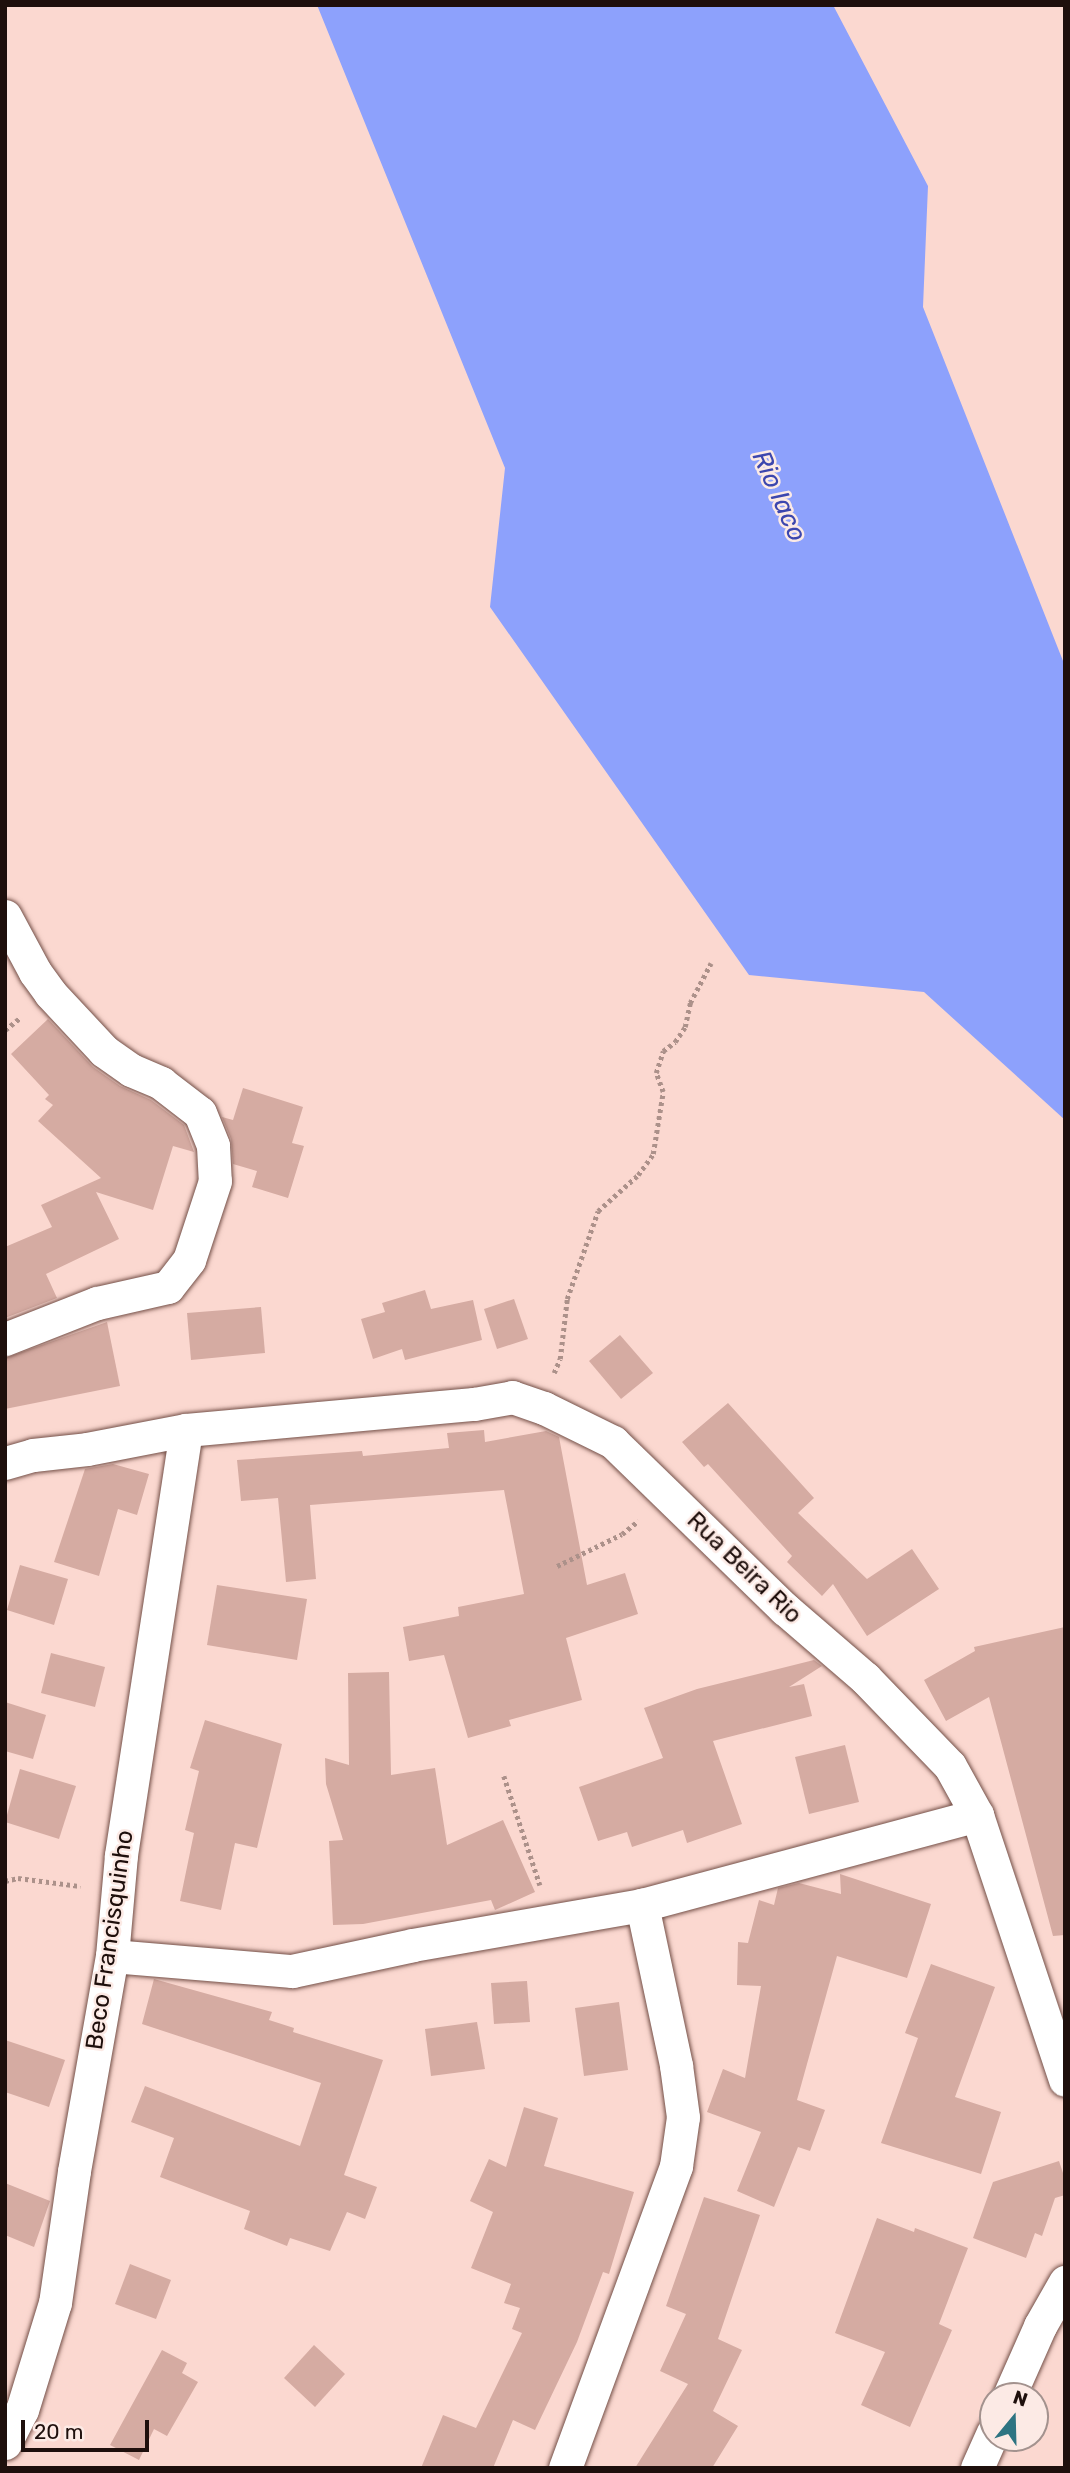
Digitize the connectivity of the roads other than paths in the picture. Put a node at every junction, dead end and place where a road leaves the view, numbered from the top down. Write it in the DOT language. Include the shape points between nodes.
graph roads {
  1 [pos="5,916"];
  2 [pos="5,1339"];
  3 [pos="186,1430"];
  4 [pos="5,1463"];
  5 [pos="978,1815"];
  6 [pos="642,1905"];
  7 [pos="113,1956"];
  8 [pos="1065,2080"];
  9 [pos="1065,2282"];
  10 [pos="1015,2382"];
  11 [pos="5,2443"];
  12 [pos="565,2468"];
  1 -- 2 [label="street" via="50,993 104,1051 161,1083 200,1113 213,1146 215,1181 189,1260 168,1287 97,1303"];
  3 -- 4 [label="street, Rua Beira Rio" via="33,1454"];
  3 -- 5 [label="street, Rua Beira Rio" via="474,1405 512,1396 540,1406 613,1442 907,1721 950,1766"];
  3 -- 7 [label="street, Beco Francisquinho" via="115,1905"];
  5 -- 6 [label="street"];
  5 -- 8 [label="street, Rua Beira Rio"];
  6 -- 7 [label="street" via="292,1971"];
  6 -- 12 [label="street" via="683,2117 676,2166"];
  7 -- 11 [label="street, Beco Francisquinho" via="55,2302 22,2410"];
  9 -- 10 [label="street"];
}
